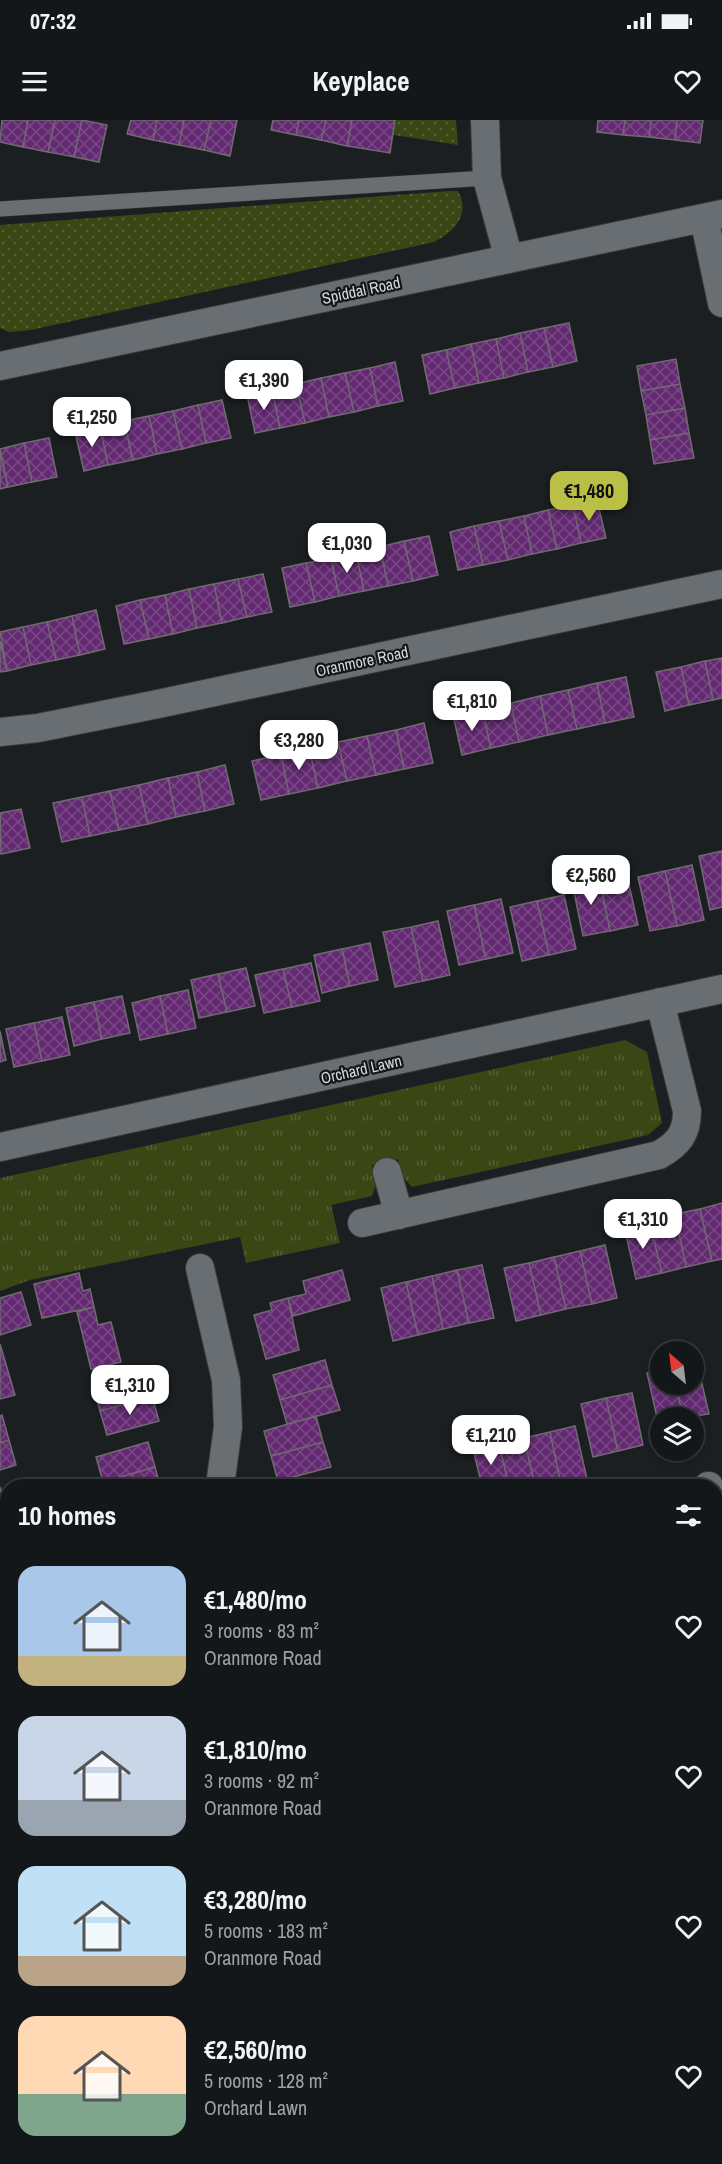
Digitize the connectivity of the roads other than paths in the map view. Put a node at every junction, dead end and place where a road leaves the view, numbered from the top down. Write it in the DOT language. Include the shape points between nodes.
graph roads {
  1 [pos="485,120"];
  2 [pos="487,178"];
  3 [pos="0,209"];
  4 [pos="713,216"];
  5 [pos="509,259"];
  6 [pos="722,303"];
  7 [pos="0,366"];
  8 [pos="722,584"];
  9 [pos="0,732"];
  10 [pos="722,989"];
  11 [pos="660,1002"];
  12 [pos="0,1147"];
  13 [pos="387,1172"];
  14 [pos="399,1215"];
  15 [pos="362,1223"];
  16 [pos="200,1268"];
  17 [pos="221,1479"];
  1 -- 2 [label="street"];
  2 -- 3 [label="lane"];
  2 -- 5 [label="street"];
  4 -- 5 [label="street, Spiddal Road"];
  4 -- 6 [label="street"];
  5 -- 7 [label="street, Spiddal Road"];
  8 -- 9 [label="street, Oranmore Road" via="158,704"];
  10 -- 11 [label="street, Orchard Lawn"];
  11 -- 12 [label="street, Orchard Lawn"];
  11 -- 14 [label="street" via="687,1111 687,1126 676,1145 659,1155"];
  13 -- 14 [label="street"];
  14 -- 15 [label="street"];
  16 -- 17 [label="street" via="226,1380 228,1427"];
}
